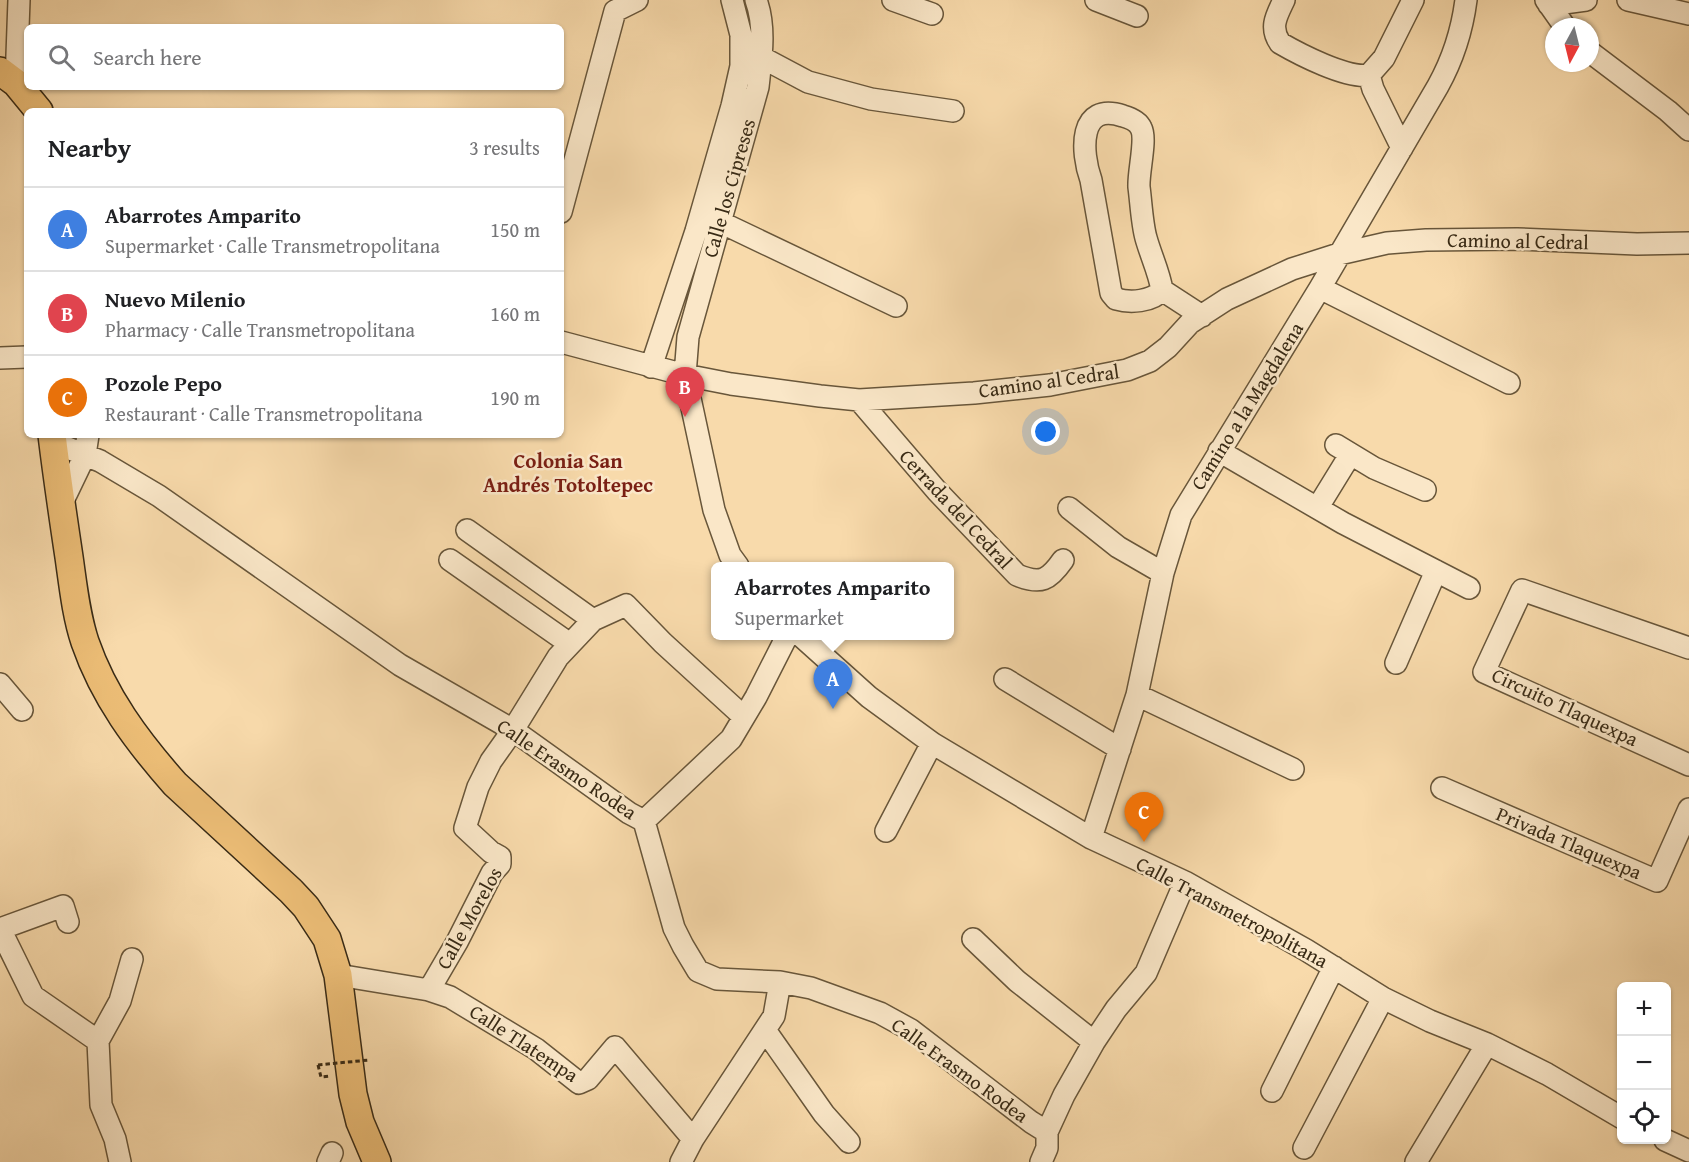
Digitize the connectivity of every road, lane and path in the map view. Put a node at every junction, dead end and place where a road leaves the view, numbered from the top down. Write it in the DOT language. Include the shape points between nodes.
graph roads {
  1 [pos="19,0"];
  2 [pos="637,0"];
  3 [pos="732,0"];
  4 [pos="756,0"];
  5 [pos="893,0"];
  6 [pos="1096,0"];
  7 [pos="1284,0"];
  8 [pos="1413,0"];
  9 [pos="1466,0"];
  10 [pos="1586,0"];
  11 [pos="1628,0"];
  12 [pos="1548,3"];
  13 [pos="932,14"];
  14 [pos="1689,14"];
  15 [pos="1137,16"];
  16 [pos="1559,18"];
  17 [pos="761,57"];
  18 [pos="1599,59"];
  19 [pos="1369,75"];
  20 [pos="8,77"];
  21 [pos="36,108"];
  22 [pos="953,111"];
  23 [pos="1689,130"];
  24 [pos="1402,148"];
  25 [pos="565,180"];
  26 [pos="720,222"];
  27 [pos="1689,243"];
  28 [pos="1339,254"];
  29 [pos="1320,288"];
  30 [pos="1162,290"];
  31 [pos="896,306"];
  32 [pos="1202,316"];
  33 [pos="564,343"];
  34 [pos="24,357"];
  35 [pos="0,358"];
  36 [pos="651,367"];
  37 [pos="685,375"];
  38 [pos="1509,383"];
  39 [pos="859,400"];
  40 [pos="53,439"];
  41 [pos="87,445"];
  42 [pos="1219,451"];
  43 [pos="1425,490"];
  44 [pos="61,505"];
  45 [pos="1318,507"];
  46 [pos="1069,508"];
  47 [pos="467,530"];
  48 [pos="450,560"];
  49 [pos="1063,560"];
  50 [pos="735,562"];
  51 [pos="1436,571"];
  52 [pos="1163,573"];
  53 [pos="1469,588"];
  54 [pos="593,620"];
  55 [pos="785,640"];
  56 [pos="805,640"];
  57 [pos="570,644"];
  58 [pos="1689,648"];
  59 [pos="1396,663"];
  60 [pos="1005,679"];
  61 [pos="0,684"];
  62 [pos="1137,695"];
  63 [pos="22,710"];
  64 [pos="744,717"];
  65 [pos="513,730"];
  66 [pos="932,743"];
  67 [pos="1120,749"];
  68 [pos="1689,765"];
  69 [pos="1293,769"];
  70 [pos="1442,788"];
  71 [pos="1689,809"];
  72 [pos="644,821"];
  73 [pos="886,831"];
  74 [pos="1091,838"];
  75 [pos="1185,882"];
  76 [pos="68,922"];
  77 [pos="0,929"];
  78 [pos="973,939"];
  79 [pos="132,959"];
  80 [pos="1334,967"];
  81 [pos="338,975"];
  82 [pos="780,982"];
  83 [pos="429,990"];
  84 [pos="1383,998"];
  85 [pos="765,1030"];
  86 [pos="98,1041"];
  87 [pos="1094,1042"];
  88 [pos="1487,1044"];
  89 [pos="369,1060"];
  90 [pos="321,1077"];
  91 [pos="1272,1091"];
  92 [pos="1617,1115"];
  93 [pos="1047,1132"];
  94 [pos="693,1139"];
  95 [pos="849,1142"];
  96 [pos="1671,1142"];
  97 [pos="1304,1148"];
  98 [pos="1689,1150"];
  99 [pos="120,1162"];
  100 [pos="377,1162"];
  101 [pos="681,1162"];
  102 [pos="1041,1162"];
  103 [pos="1416,1162"];
  1 -- 20 [label="street"];
  2 -- 25 [label="street" via="615,11"];
  3 -- 36 [label="street, Calle los Cipreses" via="741,35 741,66 696,231"];
  4 -- 17 [label="street, Calle los Cipreses"];
  5 -- 13 [label="street"];
  6 -- 15 [label="street"];
  7 -- 19 [label="street" via="1273,25 1280,43 1346,74"];
  8 -- 19 [label="street" via="1384,58"];
  9 -- 24 [label="street, Camino a la Magdalena" via="1451,64"];
  10 -- 12 [label="street"];
  11 -- 14 [label="street"];
  12 -- 16 [label="street"];
  17 -- 22 [label="street" via="808,82 871,99"];
  17 -- 26 [label="street, Calle los Cipreses" via="758,87"];
  18 -- 23 [label="street"];
  19 -- 24 [label="street"];
  20 -- 21 [label="main road"];
  24 -- 28 [label="street, Camino a la Magdalena"];
  26 -- 31 [label="street"];
  26 -- 37 [label="street, Calle los Cipreses" via="688,337"];
  27 -- 28 [label="street, Camino al Cedral" via="1425,240 1387,243"];
  28 -- 29 [label="street, Camino a la Magdalena"];
  28 -- 32 [label="street, Camino al Cedral" via="1292,269 1227,299"];
  29 -- 38 [label="street"];
  29 -- 42 [label="street, Camino a la Magdalena"];
  30 -- 30 [label="street" via="1145,235 1139,169 1142,129 1137,122 1104,112 1088,124 1084,150 1111,293 1125,302 1157,296"];
  30 -- 32 [label="street"];
  32 -- 39 [label="street, Camino al Cedral" via="1150,361 1127,370 1050,385"];
  33 -- 36 [label="street, Camino al Cedral"];
  34 -- 35 [label="street"];
  36 -- 37 [label="street, Camino al Cedral"];
  37 -- 39 [label="street, Camino al Cedral"];
  37 -- 50 [label="street" via="714,510"];
  39 -- 49 [label="street, Cerrada del Cedral" via="937,491 1017,575 1031,581 1043,579 1053,575"];
  40 -- 41 [label="street, Calle Erasmo Rodea"];
  40 -- 44 [label="main road"];
  41 -- 44 [label="street"];
  41 -- 65 [label="street, Calle Erasmo Rodea" via="100,461 159,496 400,665"];
  42 -- 45 [label="street"];
  42 -- 52 [label="street, Camino a la Magdalena" via="1181,515"];
  43 -- 45 [label="street" via="1343,450"];
  44 -- 81 [label="main road" via="84,640 116,707 142,746 175,784 306,907 327,939"];
  45 -- 51 [label="street"];
  46 -- 52 [label="street" via="1118,547"];
  47 -- 54 [label="street"];
  48 -- 57 [label="street"];
  51 -- 53 [label="street"];
  51 -- 59 [label="street"];
  52 -- 62 [label="street, Camino a la Magdalena"];
  54 -- 57 [label="street"];
  54 -- 64 [label="street" via="626,605"];
  55 -- 64 [label="street"];
  56 -- 66 [label="street, Calle Transmetropolitana" via="869,697"];
  57 -- 65 [label="street"];
  58 -- 68 [label="street, Circuito Tlaquexpa" via="1522,591 1484,672"];
  60 -- 67 [label="street"];
  61 -- 63 [label="street"];
  62 -- 67 [label="street, Camino a la Magdalena"];
  62 -- 69 [label="street"];
  64 -- 72 [label="street" via="730,739"];
  65 -- 72 [label="street, Calle Erasmo Rodea"];
  65 -- 83 [label="street, Calle Morelos" via="490,761 465,823 466,831 500,856 500,864"];
  66 -- 73 [label="street"];
  66 -- 74 [label="street, Calle Transmetropolitana"];
  67 -- 74 [label="street, Camino a la Magdalena"];
  70 -- 71 [label="street, Privada Tlaquexpa" via="1657,880"];
  72 -- 82 [label="street, Calle Erasmo Rodea" via="674,928 698,971 717,979"];
  74 -- 75 [label="street, Calle Transmetropolitana"];
  75 -- 80 [label="street, Calle Transmetropolitana"];
  75 -- 87 [label="street" via="1146,973"];
  76 -- 77 [label="street" via="63,906"];
  77 -- 86 [label="street" via="33,996"];
  78 -- 87 [label="street" via="1017,981"];
  79 -- 86 [label="street" via="120,1001"];
  80 -- 84 [label="street, Calle Transmetropolitana"];
  80 -- 91 [label="street"];
  81 -- 83 [label="street, Calle Tlatempa"];
  81 -- 100 [label="main road" via="353,1094"];
  82 -- 85 [label="street" via="774,1016"];
  82 -- 93 [label="street, Calle Erasmo Rodea" via="811,987 845,999 911,1030"];
  83 -- 94 [label="street, Calle Tlatempa" via="466,1005 536,1049 579,1083 588,1079 615,1047"];
  84 -- 88 [label="street, Calle Transmetropolitana"];
  84 -- 97 [label="street"];
  85 -- 94 [label="street"];
  85 -- 95 [label="street" via="824,1114"];
  86 -- 99 [label="street" via="101,1105"];
  87 -- 93 [label="street"];
  88 -- 92 [label="street, Calle Transmetropolitana"];
  88 -- 103 [label="street"];
  89 -- 90 [label="path, bridge" via="318,1065"];
  93 -- 102 [label="street" via="1047,1148"];
  94 -- 101 [label="street"];
  96 -- 98 [label="street"];
}
